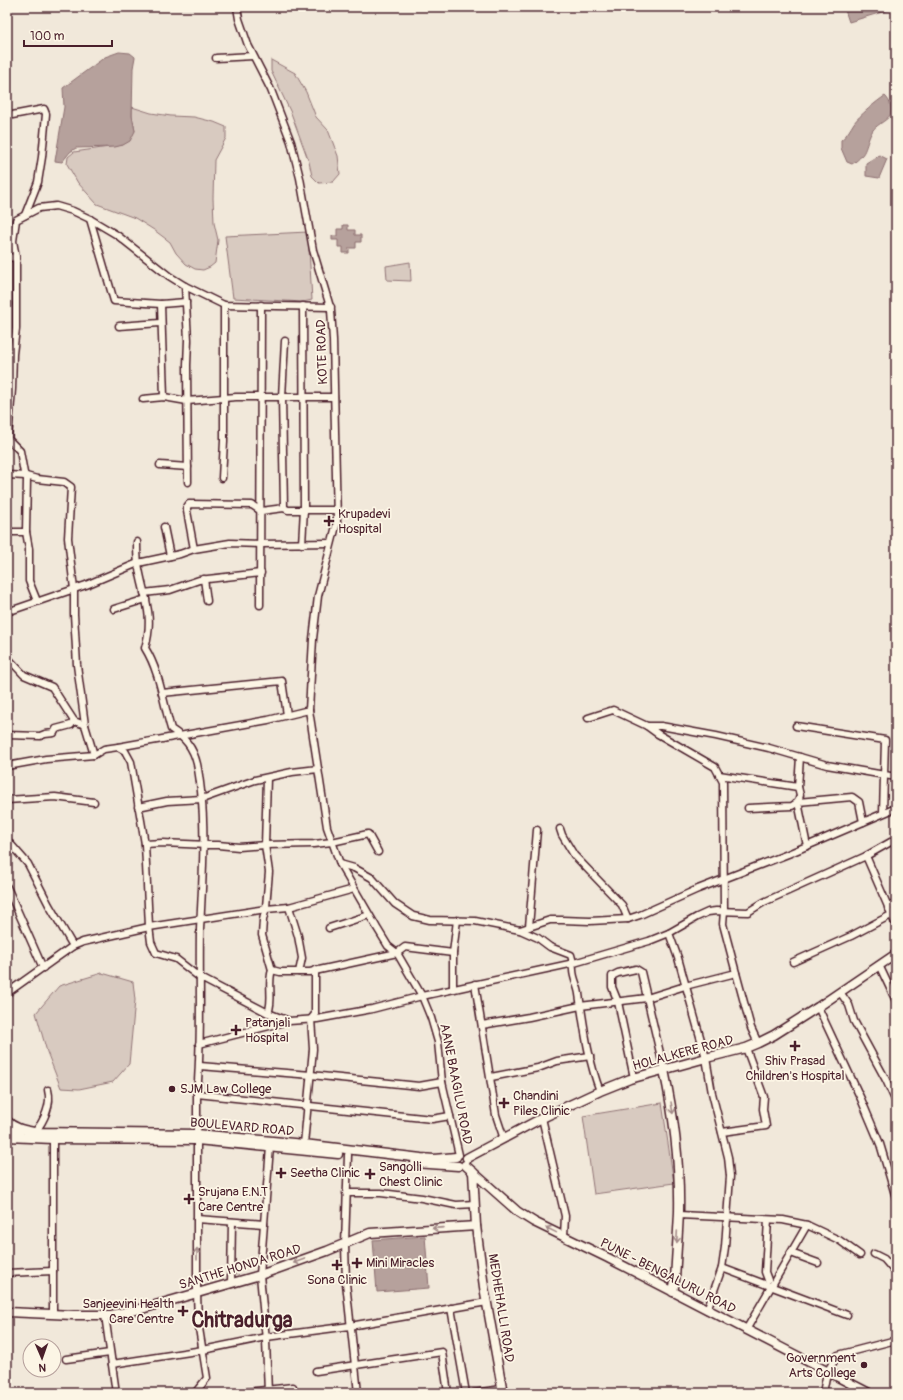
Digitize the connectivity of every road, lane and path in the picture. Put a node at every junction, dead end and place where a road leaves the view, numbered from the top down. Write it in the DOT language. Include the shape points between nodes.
graph roads {
  1 [pos="236,7"];
  2 [pos="253,56"];
  3 [pos="216,58"];
  4 [pos="7,116"];
  5 [pos="25,215"];
  6 [pos="90,219"];
  7 [pos="7,258"];
  8 [pos="16,258"];
  9 [pos="185,286"];
  10 [pos="186,302"];
  11 [pos="160,304"];
  12 [pos="224,305"];
  13 [pos="261,305"];
  14 [pos="303,306"];
  15 [pos="331,307"];
  16 [pos="160,323"];
  17 [pos="119,326"];
  18 [pos="285,341"];
  19 [pos="164,397"];
  20 [pos="260,397"];
  21 [pos="282,397"];
  22 [pos="304,397"];
  23 [pos="334,397"];
  24 [pos="224,398"];
  25 [pos="143,399"];
  26 [pos="187,401"];
  27 [pos="160,465"];
  28 [pos="188,467"];
  29 [pos="7,475"];
  30 [pos="26,476"];
  31 [pos="222,478"];
  32 [pos="188,482"];
  33 [pos="284,508"];
  34 [pos="304,509"];
  35 [pos="336,510"];
  36 [pos="261,511"];
  37 [pos="164,527"];
  38 [pos="7,532"];
  39 [pos="26,532"];
  40 [pos="137,542"];
  41 [pos="331,543"];
  42 [pos="261,544"];
  43 [pos="302,544"];
  44 [pos="194,549"];
  45 [pos="170,556"];
  46 [pos="138,562"];
  47 [pos="261,573"];
  48 [pos="204,579"];
  49 [pos="74,589"];
  50 [pos="145,596"];
  51 [pos="207,601"];
  52 [pos="37,602"];
  53 [pos="260,605"];
  54 [pos="114,609"];
  55 [pos="7,612"];
  56 [pos="7,657"];
  57 [pos="162,693"];
  58 [pos="309,710"];
  59 [pos="287,715"];
  60 [pos="588,718"];
  61 [pos="74,721"];
  62 [pos="85,725"];
  63 [pos="648,726"];
  64 [pos="796,726"];
  65 [pos="7,735"];
  66 [pos="182,736"];
  67 [pos="118,747"];
  68 [pos="94,755"];
  69 [pos="800,757"];
  70 [pos="7,766"];
  71 [pos="318,769"];
  72 [pos="719,775"];
  73 [pos="883,776"];
  74 [pos="896,777"];
  75 [pos="267,778"];
  76 [pos="798,786"];
  77 [pos="202,799"];
  78 [pos="7,800"];
  79 [pos="94,802"];
  80 [pos="798,802"];
  81 [pos="138,808"];
  82 [pos="748,808"];
  83 [pos="896,808"];
  84 [pos="883,813"];
  85 [pos="863,822"];
  86 [pos="560,829"];
  87 [pos="537,830"];
  88 [pos="896,839"];
  89 [pos="7,840"];
  90 [pos="332,842"];
  91 [pos="145,844"];
  92 [pos="203,845"];
  93 [pos="265,845"];
  94 [pos="807,846"];
  95 [pos="378,852"];
  96 [pos="866,856"];
  97 [pos="340,864"];
  98 [pos="724,879"];
  99 [pos="7,887"];
  100 [pos="354,889"];
  101 [pos="896,902"];
  102 [pos="289,907"];
  103 [pos="888,908"];
  104 [pos="266,909"];
  105 [pos="724,911"];
  106 [pos="369,915"];
  107 [pos="891,916"];
  108 [pos="201,919"];
  109 [pos="628,919"];
  110 [pos="457,920"];
  111 [pos="896,925"];
  112 [pos="149,927"];
  113 [pos="529,927"];
  114 [pos="329,928"];
  115 [pos="520,930"];
  116 [pos="669,933"];
  117 [pos="73,946"];
  118 [pos="397,953"];
  119 [pos="453,953"];
  120 [pos="896,954"];
  121 [pos="793,962"];
  122 [pos="574,964"];
  123 [pos="879,965"];
  124 [pos="43,968"];
  125 [pos="272,970"];
  126 [pos="315,970"];
  127 [pos="299,972"];
  128 [pos="736,973"];
  129 [pos="199,977"];
  130 [pos="475,984"];
  131 [pos="685,986"];
  132 [pos="453,989"];
  133 [pos="840,992"];
  134 [pos="7,993"];
  135 [pos="422,996"];
  136 [pos="647,998"];
  137 [pos="896,1001"];
  138 [pos="618,1002"];
  139 [pos="580,1006"];
  140 [pos="818,1007"];
  141 [pos="268,1013"];
  142 [pos="311,1019"];
  143 [pos="289,1021"];
  144 [pos="482,1025"];
  145 [pos="199,1044"];
  146 [pos="758,1044"];
  147 [pos="746,1048"];
  148 [pos="590,1056"];
  149 [pos="706,1058"];
  150 [pos="200,1066"];
  151 [pos="664,1070"];
  152 [pos="311,1075"];
  153 [pos="491,1077"];
  154 [pos="634,1078"];
  155 [pos="442,1082"];
  156 [pos="48,1090"];
  157 [pos="600,1091"];
  158 [pos="197,1094"];
  159 [pos="896,1102"];
  160 [pos="308,1106"];
  161 [pos="450,1116"];
  162 [pos="542,1118"];
  163 [pos="7,1121"];
  164 [pos="7,1130"];
  165 [pos="722,1132"];
  166 [pos="30,1134"];
  167 [pos="7,1137"];
  168 [pos="197,1137"];
  169 [pos="53,1139"];
  170 [pos="504,1139"];
  171 [pos="304,1144"];
  172 [pos="270,1147"];
  173 [pos="348,1155"];
  174 [pos="461,1160"];
  175 [pos="473,1172"];
  176 [pos="346,1193"];
  177 [pos="896,1198"];
  178 [pos="475,1204"];
  179 [pos="679,1215"];
  180 [pos="727,1218"];
  181 [pos="197,1219"];
  182 [pos="768,1220"];
  183 [pos="232,1222"];
  184 [pos="264,1224"];
  185 [pos="807,1225"];
  186 [pos="476,1226"];
  187 [pos="564,1236"];
  188 [pos="344,1244"];
  189 [pos="791,1253"];
  190 [pos="874,1254"];
  191 [pos="860,1256"];
  192 [pos="818,1263"];
  193 [pos="722,1268"];
  194 [pos="53,1271"];
  195 [pos="7,1273"];
  196 [pos="896,1273"];
  197 [pos="260,1275"];
  198 [pos="768,1280"];
  199 [pos="231,1283"];
  200 [pos="772,1287"];
  201 [pos="673,1292"];
  202 [pos="197,1293"];
  203 [pos="487,1302"];
  204 [pos="451,1308"];
  205 [pos="707,1310"];
  206 [pos="7,1312"];
  207 [pos="53,1314"];
  208 [pos="105,1315"];
  209 [pos="847,1315"];
  210 [pos="350,1326"];
  211 [pos="746,1330"];
  212 [pos="266,1337"];
  213 [pos="896,1340"];
  214 [pos="203,1350"];
  215 [pos="110,1353"];
  216 [pos="66,1359"];
  217 [pos="112,1364"];
  218 [pos="7,1365"];
  219 [pos="354,1365"];
  220 [pos="316,1370"];
  221 [pos="827,1372"];
  222 [pos="293,1387"];
  223 [pos="268,1391"];
  224 [pos="503,1391"];
  225 [pos="9,1393"];
  226 [pos="116,1393"];
  227 [pos="195,1393"];
  228 [pos="238,1393"];
  229 [pos="358,1393"];
  230 [pos="448,1393"];
  231 [pos="466,1393"];
  232 [pos="474,1393"];
  233 [pos="823,1393"];
  234 [pos="869,1393"];
  1 -- 2 [label="street, KOTE ROAD"];
  2 -- 3 [label="street"];
  2 -- 15 [label="street, KOTE ROAD" via="271,90 291,142 313,250"];
  4 -- 5 [label="street" via="44,110 46,114 38,182"];
  5 -- 6 [label="street" via="39,208 56,206"];
  5 -- 8 [label="street" via="16,220 13,241"];
  6 -- 9 [label="street" via="117,235"];
  6 -- 11 [label="street" via="114,301"];
  7 -- 8 [label="street"];
  8 -- 30 [label="street" via="13,293 16,329 8,439 20,452"];
  9 -- 10 [label="street"];
  9 -- 12 [label="street"];
  10 -- 11 [label="street"];
  10 -- 26 [label="street"];
  11 -- 16 [label="street"];
  12 -- 13 [label="street"];
  12 -- 24 [label="street"];
  13 -- 14 [label="street"];
  13 -- 20 [label="street"];
  14 -- 15 [label="street"];
  14 -- 22 [label="street"];
  15 -- 23 [label="street, KOTE ROAD"];
  16 -- 17 [label="street"];
  16 -- 19 [label="street"];
  18 -- 21 [label="street"];
  19 -- 25 [label="street"];
  19 -- 26 [label="street"];
  20 -- 21 [label="street"];
  20 -- 24 [label="street"];
  20 -- 36 [label="street"];
  21 -- 22 [label="street"];
  21 -- 33 [label="street"];
  22 -- 23 [label="street"];
  22 -- 34 [label="street"];
  23 -- 35 [label="street, KOTE ROAD"];
  24 -- 26 [label="street"];
  24 -- 31 [label="street"];
  26 -- 28 [label="street"];
  27 -- 28 [label="street"];
  28 -- 32 [label="street"];
  29 -- 30 [label="street"];
  30 -- 39 [label="street"];
  30 -- 49 [label="street" via="64,482 71,487 68,538"];
  33 -- 34 [label="street"];
  33 -- 36 [label="street"];
  34 -- 35 [label="street"];
  34 -- 43 [label="street"];
  35 -- 41 [label="street, KOTE ROAD" via="337,522"];
  36 -- 42 [label="street"];
  36 -- 44 [label="street" via="252,505 189,504 187,511"];
  37 -- 45 [label="street"];
  38 -- 39 [label="street"];
  39 -- 52 [label="street" via="29,581"];
  40 -- 46 [label="street"];
  41 -- 43 [label="street"];
  41 -- 58 [label="street, KOTE ROAD" via="318,596"];
  42 -- 43 [label="street"];
  42 -- 44 [label="street" via="230,543"];
  42 -- 47 [label="street"];
  44 -- 45 [label="street"];
  45 -- 46 [label="street"];
  46 -- 49 [label="street"];
  46 -- 50 [label="street"];
  47 -- 48 [label="street"];
  47 -- 53 [label="street"];
  48 -- 50 [label="street"];
  48 -- 51 [label="street"];
  49 -- 52 [label="street"];
  49 -- 62 [label="street" via="77,665"];
  50 -- 54 [label="street"];
  50 -- 57 [label="street" via="149,613 149,634 145,648 151,658"];
  52 -- 55 [label="street"];
  56 -- 61 [label="street" via="24,675 52,687"];
  57 -- 59 [label="street" via="282,681"];
  57 -- 66 [label="street" via="171,729"];
  58 -- 59 [label="street"];
  58 -- 71 [label="street, KOTE ROAD"];
  59 -- 66 [label="street"];
  60 -- 63 [label="street" via="612,710"];
  61 -- 62 [label="street"];
  61 -- 65 [label="street" via="71,725 56,729 54,733 40,736"];
  62 -- 68 [label="street"];
  63 -- 69 [label="street" via="716,736"];
  63 -- 72 [label="street" via="715,768"];
  64 -- 73 [label="street" via="884,740"];
  66 -- 67 [label="street"];
  66 -- 77 [label="street" via="191,748 197,764"];
  67 -- 68 [label="street" via="104,749"];
  67 -- 81 [label="street" via="125,751 131,762"];
  68 -- 70 [label="street" via="46,759"];
  69 -- 73 [label="street"];
  69 -- 76 [label="street"];
  71 -- 75 [label="street"];
  71 -- 90 [label="street, KOTE ROAD" via="327,827"];
  72 -- 76 [label="street"];
  72 -- 98 [label="street" via="723,782"];
  73 -- 74 [label="street"];
  73 -- 84 [label="street"];
  75 -- 77 [label="street"];
  75 -- 93 [label="street"];
  76 -- 80 [label="street"];
  77 -- 81 [label="street" via="167,801"];
  77 -- 92 [label="street"];
  78 -- 79 [label="street" via="55,797"];
  80 -- 82 [label="street" via="792,806"];
  80 -- 85 [label="street" via="852,797 859,802"];
  80 -- 94 [label="street"];
  81 -- 91 [label="street"];
  83 -- 84 [label="street"];
  84 -- 85 [label="street"];
  85 -- 94 [label="street"];
  86 -- 109 [label="street" via="574,855 622,905"];
  87 -- 113 [label="street"];
  88 -- 96 [label="street"];
  89 -- 117 [label="street" via="28,864"];
  90 -- 93 [label="street"];
  90 -- 95 [label="street" via="368,834"];
  90 -- 97 [label="street, KOTE ROAD"];
  91 -- 92 [label="street"];
  91 -- 112 [label="street"];
  92 -- 93 [label="street"];
  92 -- 108 [label="street"];
  93 -- 104 [label="street" via="269,872"];
  94 -- 98 [label="street"];
  96 -- 103 [label="street"];
  96 -- 105 [label="street" via="764,902 748,912"];
  97 -- 100 [label="street, AANE BAAGILU ROAD"];
  97 -- 110 [label="street" via="372,878 396,904 413,916 430,920"];
  98 -- 105 [label="street"];
  98 -- 109 [label="street"];
  99 -- 124 [label="street"];
  100 -- 102 [label="street"];
  100 -- 106 [label="street, AANE BAAGILU ROAD"];
  101 -- 103 [label="street"];
  102 -- 104 [label="street"];
  102 -- 127 [label="street" via="302,958"];
  103 -- 107 [label="street"];
  104 -- 108 [label="street"];
  104 -- 125 [label="street" via="262,935"];
  105 -- 116 [label="street" via="708,912"];
  105 -- 128 [label="street" via="723,924"];
  106 -- 114 [label="street"];
  106 -- 118 [label="street, AANE BAAGILU ROAD" via="388,946"];
  107 -- 111 [label="street"];
  107 -- 121 [label="street"];
  108 -- 112 [label="street"];
  108 -- 129 [label="street"];
  109 -- 113 [label="street" via="550,920"];
  110 -- 115 [label="street"];
  110 -- 119 [label="street"];
  112 -- 117 [label="street"];
  112 -- 129 [label="street" via="156,953 176,959"];
  113 -- 115 [label="street"];
  115 -- 122 [label="street" via="550,947 571,955"];
  116 -- 122 [label="street"];
  116 -- 131 [label="street"];
  117 -- 124 [label="street"];
  118 -- 119 [label="street" via="405,947"];
  118 -- 126 [label="street"];
  118 -- 135 [label="street, AANE BAAGILU ROAD"];
  119 -- 132 [label="street"];
  120 -- 123 [label="main road, HOLALKERE ROAD"];
  122 -- 130 [label="street"];
  122 -- 139 [label="street"];
  123 -- 133 [label="main road, HOLALKERE ROAD"];
  123 -- 137 [label="street"];
  124 -- 134 [label="street"];
  125 -- 127 [label="street"];
  125 -- 141 [label="street" via="269,977"];
  126 -- 127 [label="street"];
  126 -- 142 [label="street" via="315,1014"];
  128 -- 131 [label="street"];
  128 -- 146 [label="street"];
  129 -- 141 [label="street"];
  129 -- 145 [label="street"];
  130 -- 132 [label="street"];
  130 -- 144 [label="street"];
  131 -- 136 [label="street"];
  131 -- 149 [label="street"];
  132 -- 135 [label="street"];
  133 -- 140 [label="main road, HOLALKERE ROAD"];
  133 -- 159 [label="street" via="849,1005 854,1021"];
  135 -- 142 [label="street" via="372,1009"];
  135 -- 155 [label="street, AANE BAAGILU ROAD" via="438,1042"];
  136 -- 138 [label="street"];
  136 -- 138 [label="street" via="642,974 636,969 612,976 612,987"];
  136 -- 151 [label="street"];
  138 -- 139 [label="street"];
  138 -- 154 [label="street"];
  139 -- 144 [label="street"];
  139 -- 148 [label="street"];
  140 -- 146 [label="main road, HOLALKERE ROAD"];
  140 -- 177 [label="street" via="880,1144"];
  141 -- 143 [label="street"];
  142 -- 143 [label="street"];
  142 -- 152 [label="street"];
  143 -- 145 [label="street"];
  144 -- 153 [label="street"];
  145 -- 150 [label="street"];
  146 -- 147 [label="main road, HOLALKERE ROAD"];
  147 -- 149 [label="main road, HOLALKERE ROAD"];
  147 -- 165 [label="street" via="764,1097 766,1126"];
  148 -- 153 [label="street"];
  148 -- 157 [label="street"];
  149 -- 151 [label="main road, HOLALKERE ROAD"];
  149 -- 165 [label="street"];
  150 -- 152 [label="street"];
  150 -- 158 [label="street"];
  151 -- 154 [label="main road, HOLALKERE ROAD"];
  151 -- 179 [label="main road, one-way" via="674,1124"];
  152 -- 155 [label="street" via="419,1086"];
  152 -- 160 [label="street"];
  153 -- 170 [label="street" via="496,1114"];
  154 -- 157 [label="main road, HOLALKERE ROAD"];
  155 -- 161 [label="street, AANE BAAGILU ROAD"];
  156 -- 166 [label="street" via="47,1111 43,1122"];
  157 -- 162 [label="main road, HOLALKERE ROAD"];
  158 -- 160 [label="street"];
  158 -- 168 [label="street"];
  160 -- 161 [label="street" via="432,1119"];
  160 -- 171 [label="street"];
  161 -- 174 [label="street, AANE BAAGILU ROAD"];
  162 -- 170 [label="main road, HOLALKERE ROAD"];
  162 -- 187 [label="street" via="565,1216"];
  163 -- 166 [label="main road"];
  164 -- 166 [label="main road" via="18,1136"];
  165 -- 180 [label="street" via="730,1176"];
  166 -- 167 [label="main road"];
  166 -- 168 [label="main road, BOULEVARD ROAD"];
  166 -- 169 [label="main road, BOULEVARD ROAD"];
  168 -- 169 [label="main road, BOULEVARD ROAD"];
  168 -- 171 [label="main road, BOULEVARD ROAD"];
  168 -- 172 [label="main road, BOULEVARD ROAD"];
  168 -- 181 [label="street"];
  169 -- 194 [label="street"];
  170 -- 174 [label="main road, HOLALKERE ROAD"];
  171 -- 174 [label="main road, BOULEVARD ROAD" via="421,1158"];
  172 -- 173 [label="main road, BOULEVARD ROAD"];
  172 -- 184 [label="street"];
  173 -- 174 [label="main road, BOULEVARD ROAD" via="433,1165"];
  173 -- 176 [label="street"];
  174 -- 175 [label="main road, PUNE - BENGALURU ROAD"];
  175 -- 178 [label="main road, MEDHEHALLI ROAD"];
  187 -- 175 [label="main road, PUNE - BENGALURU ROAD, one-way" via="518,1212"];
  176 -- 178 [label="street" via="381,1193 456,1205"];
  176 -- 188 [label="street"];
  178 -- 186 [label="main road, MEDHEHALLI ROAD"];
  179 -- 180 [label="street"];
  179 -- 201 [label="main road, one-way"];
  180 -- 182 [label="street"];
  180 -- 193 [label="street"];
  181 -- 183 [label="street"];
  202 -- 181 [label="street, one-way"];
  182 -- 185 [label="street"];
  182 -- 198 [label="street" via="765,1272"];
  183 -- 184 [label="street"];
  183 -- 199 [label="street"];
  184 -- 197 [label="street"];
  185 -- 189 [label="street"];
  185 -- 191 [label="street" via="839,1240"];
  186 -- 188 [label="main road, SANTHE HONDA ROAD, one-way" via="375,1233"];
  186 -- 203 [label="main road, MEDHEHALLI ROAD"];
  187 -- 201 [label="main road, PUNE - BENGALURU ROAD"];
  188 -- 197 [label="main road, SANTHE HONDA ROAD, one-way"];
  188 -- 210 [label="street"];
  189 -- 192 [label="street"];
  189 -- 200 [label="street"];
  190 -- 196 [label="street" via="884,1259"];
  193 -- 200 [label="street"];
  193 -- 205 [label="street"];
  194 -- 195 [label="street"];
  194 -- 207 [label="street"];
  197 -- 199 [label="main road, SANTHE HONDA ROAD"];
  197 -- 212 [label="street"];
  199 -- 202 [label="main road, SANTHE HONDA ROAD"];
  200 -- 209 [label="street"];
  200 -- 211 [label="street"];
  201 -- 205 [label="main road, PUNE - BENGALURU ROAD"];
  202 -- 208 [label="main road, SANTHE HONDA ROAD" via="145,1308"];
  202 -- 214 [label="street" via="198,1322"];
  203 -- 204 [label="street"];
  203 -- 224 [label="main road, MEDHEHALLI ROAD"];
  204 -- 210 [label="street"];
  204 -- 231 [label="street"];
  205 -- 211 [label="main road, PUNE - BENGALURU ROAD"];
  206 -- 207 [label="main road, SANTHE HONDA ROAD"];
  207 -- 208 [label="main road, SANTHE HONDA ROAD"];
  208 -- 215 [label="street"];
  210 -- 212 [label="street"];
  210 -- 219 [label="street"];
  211 -- 221 [label="main road, PUNE - BENGALURU ROAD"];
  212 -- 214 [label="street"];
  212 -- 223 [label="street"];
  213 -- 221 [label="street" via="838,1355"];
  214 -- 217 [label="street"];
  214 -- 227 [label="street" via="208,1378"];
  215 -- 216 [label="street"];
  215 -- 217 [label="street"];
  217 -- 226 [label="street"];
  218 -- 225 [label="street"];
  219 -- 220 [label="street"];
  219 -- 229 [label="street"];
  219 -- 230 [label="street" via="442,1352"];
  221 -- 233 [label="street"];
  221 -- 234 [label="main road, PUNE - BENGALURU ROAD"];
  222 -- 223 [label="street"];
  223 -- 228 [label="street"];
  224 -- 232 [label="street"];
}
